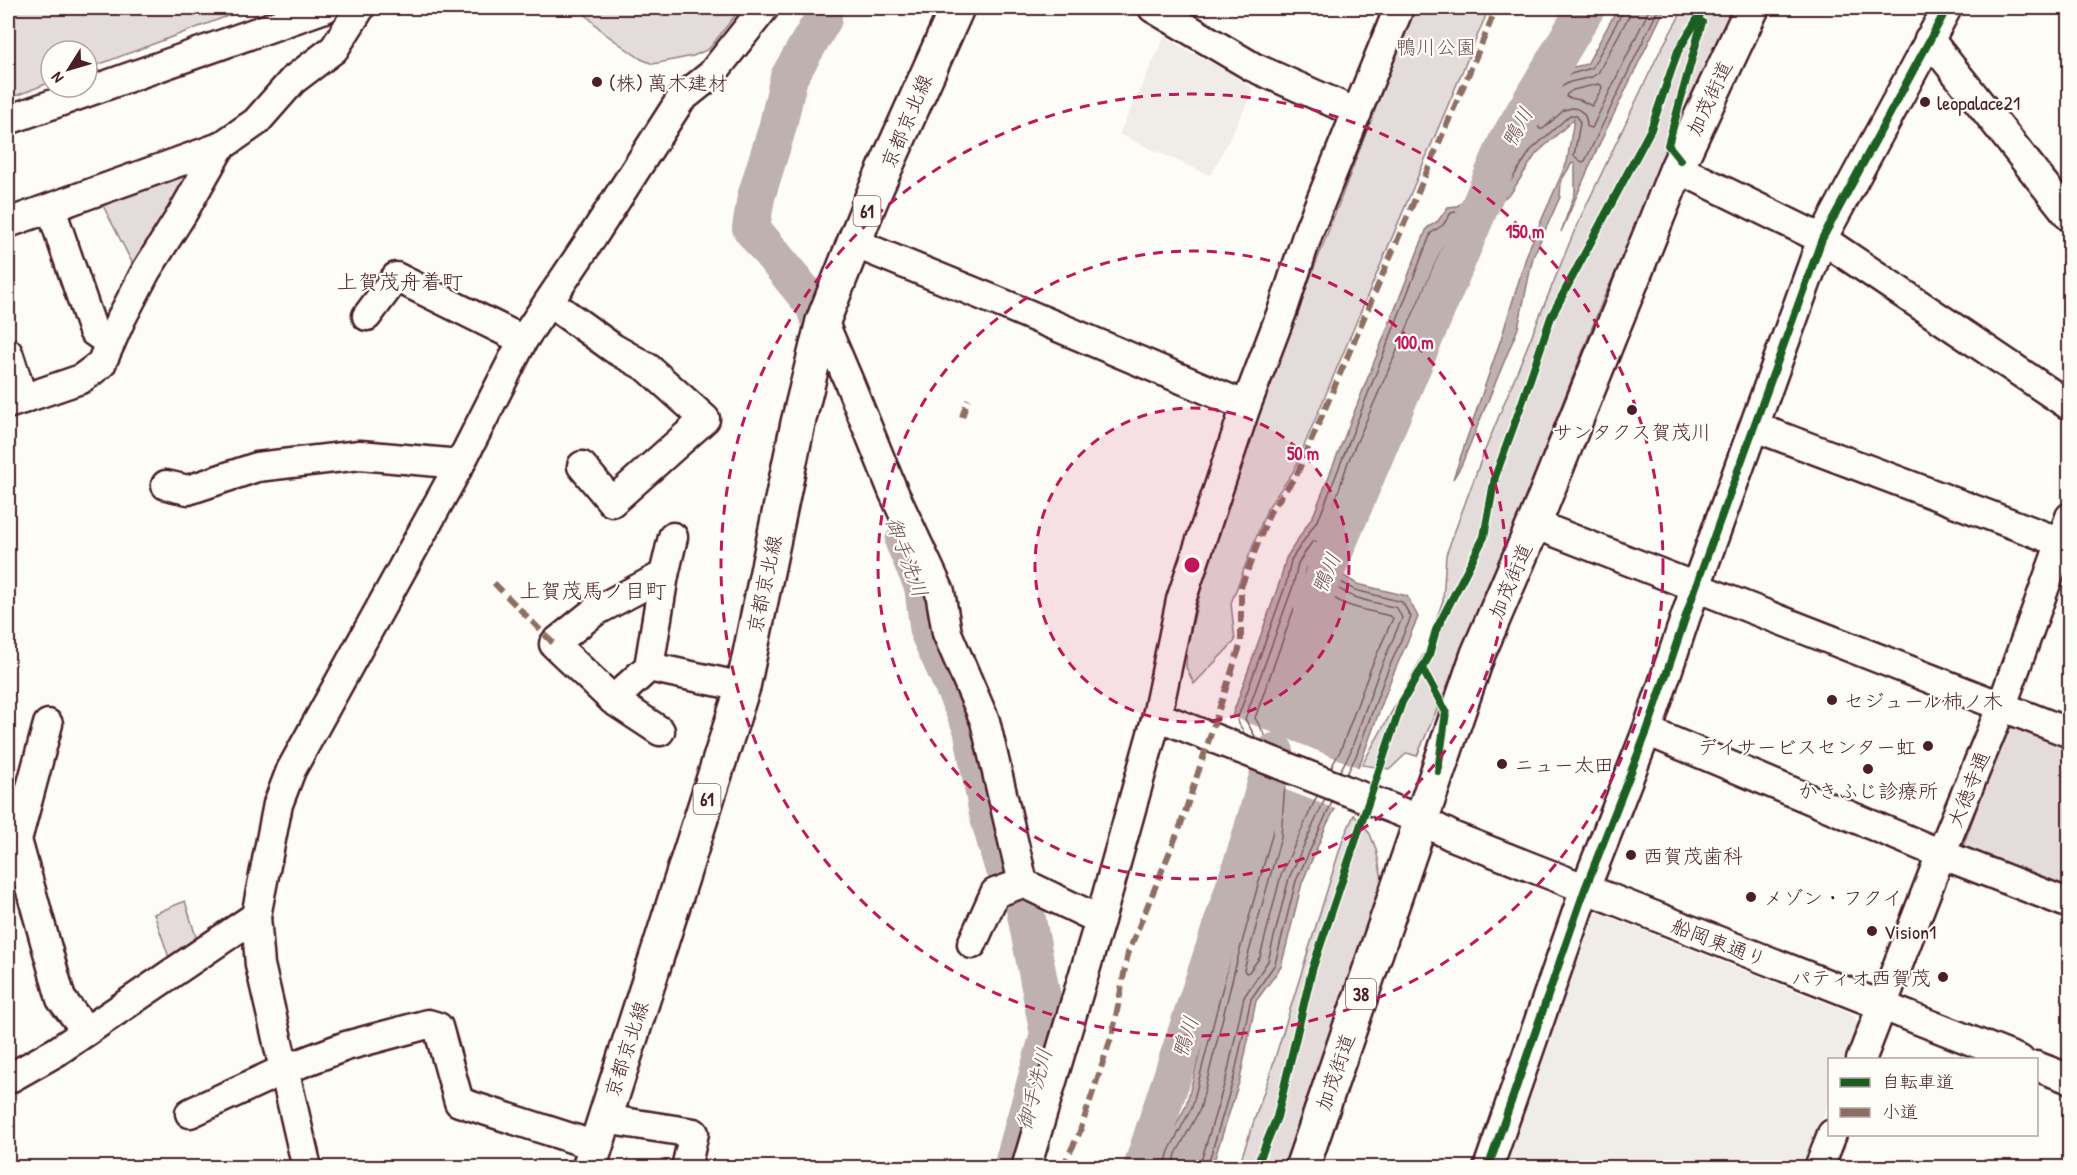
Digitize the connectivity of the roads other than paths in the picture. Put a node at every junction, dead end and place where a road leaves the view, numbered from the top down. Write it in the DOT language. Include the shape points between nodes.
graph roads {
  1 [pos="325,8"];
  2 [pos="360,8"];
  3 [pos="764,8"];
  4 [pos="957,8"];
  5 [pos="1153,8"];
  6 [pos="1399,8"];
  7 [pos="1752,8"];
  8 [pos="1947,8"];
  9 [pos="1929,39"];
  10 [pos="1357,113"];
  11 [pos="8,120"];
  12 [pos="220,147"];
  13 [pos="1677,168"];
  14 [pos="51,208"];
  15 [pos="2070,217"];
  16 [pos="8,223"];
  17 [pos="1822,239"];
  18 [pos="854,243"];
  19 [pos="549,302"];
  20 [pos="367,316"];
  21 [pos="823,321"];
  22 [pos="523,340"];
  23 [pos="110,343"];
  24 [pos="8,353"];
  25 [pos="15,401"];
  26 [pos="1246,406"];
  27 [pos="2070,406"];
  28 [pos="1755,427"];
  29 [pos="460,464"];
  30 [pos="582,466"];
  31 [pos="166,485"];
  32 [pos="1533,524"];
  33 [pos="2065,530"];
  34 [pos="673,537"];
  35 [pos="664,575"];
  36 [pos="1695,589"];
  37 [pos="648,667"];
  38 [pos="743,687"];
  39 [pos="613,700"];
  40 [pos="2001,708"];
  41 [pos="1157,716"];
  42 [pos="48,724"];
  43 [pos="660,731"];
  44 [pos="1647,731"];
  45 [pos="2070,733"];
  46 [pos="1421,820"];
  47 [pos="1941,854"];
  48 [pos="1023,883"];
  49 [pos="1585,889"];
  50 [pos="2070,904"];
  51 [pos="256,916"];
  52 [pos="1100,920"];
  53 [pos="972,945"];
  54 [pos="1883,1005"];
  55 [pos="87,1031"];
  56 [pos="1861,1058"];
  57 [pos="2017,1058"];
  58 [pos="2038,1066"];
  59 [pos="284,1070"];
  60 [pos="8,1079"];
  61 [pos="2070,1079"];
  62 [pos="190,1113"];
  63 [pos="1831,1136"];
  64 [pos="596,1144"];
  65 [pos="307,1167"];
  66 [pos="686,1167"];
  67 [pos="1026,1167"];
  68 [pos="1302,1167"];
  69 [pos="1488,1167"];
  70 [pos="1820,1167"];
  1 -- 11 [label="street"];
  2 -- 12 [label="street" via="334,49 292,80 256,122"];
  3 -- 19 [label="street" via="711,75 681,99"];
  4 -- 18 [label="main road, 京都京北線 / 61"];
  5 -- 10 [label="street" via="1253,67"];
  6 -- 10 [label="street"];
  7 -- 13 [label="main road, 加茂街道 / 38"];
  8 -- 9 [label="street"];
  9 -- 15 [label="street"];
  9 -- 17 [label="street"];
  10 -- 26 [label="street" via="1309,230"];
  12 -- 14 [label="street"];
  12 -- 23 [label="street" via="146,270"];
  13 -- 17 [label="street"];
  13 -- 32 [label="main road, 加茂街道 / 38"];
  14 -- 16 [label="street"];
  14 -- 23 [label="street" via="93,331"];
  17 -- 27 [label="street"];
  17 -- 28 [label="street"];
  18 -- 21 [label="main road, 京都京北線 / 61"];
  18 -- 26 [label="street"];
  19 -- 22 [label="street"];
  19 -- 30 [label="street" via="648,368 705,419 612,502"];
  20 -- 22 [label="street" via="396,277"];
  21 -- 38 [label="main road, 京都京北線 / 61"];
  21 -- 48 [label="street" via="893,491 940,592 947,633 985,721"];
  22 -- 29 [label="street"];
  23 -- 25 [label="street" via="101,364 81,379"];
  24 -- 25 [label="street"];
  26 -- 41 [label="street" via="1181,600"];
  28 -- 33 [label="street"];
  28 -- 36 [label="street"];
  29 -- 31 [label="street" via="360,455 256,467 188,490"];
  29 -- 51 [label="street" via="291,771 278,804"];
  32 -- 36 [label="street"];
  32 -- 46 [label="main road, 加茂街道 / 38" via="1478,654"];
  33 -- 40 [label="street, 大徳寺通"];
  34 -- 35 [label="street"];
  35 -- 37 [label="street"];
  35 -- 39 [label="street" via="594,612 554,644"];
  36 -- 40 [label="street"];
  36 -- 44 [label="street"];
  37 -- 38 [label="street"];
  37 -- 39 [label="street"];
  38 -- 64 [label="main road, 京都京北線 / 61"];
  39 -- 43 [label="street"];
  40 -- 45 [label="street"];
  40 -- 47 [label="street, 大徳寺通"];
  41 -- 46 [label="street, 船岡東通り"];
  41 -- 52 [label="street"];
  42 -- 55 [label="street" via="18,840 61,999"];
  44 -- 47 [label="street"];
  44 -- 49 [label="street"];
  46 -- 49 [label="street, 船岡東通り"];
  46 -- 68 [label="main road, 加茂街道 / 38"];
  47 -- 50 [label="street"];
  47 -- 54 [label="street, 大徳寺通"];
  48 -- 52 [label="street"];
  48 -- 53 [label="street" via="995,893"];
  49 -- 54 [label="street, 船岡東通り"];
  49 -- 69 [label="street"];
  51 -- 55 [label="street"];
  51 -- 59 [label="street" via="260,965"];
  52 -- 67 [label="street"];
  54 -- 56 [label="street, 大徳寺通"];
  54 -- 57 [label="street, 船岡東通り"];
  55 -- 60 [label="street"];
  58 -- 61 [label="street"];
  59 -- 62 [label="street"];
  59 -- 64 [label="street" via="346,1046 428,1024 438,1027 459,1102"];
  59 -- 65 [label="street"];
  63 -- 70 [label="street"];
  64 -- 66 [label="street" via="694,1133"];
}
